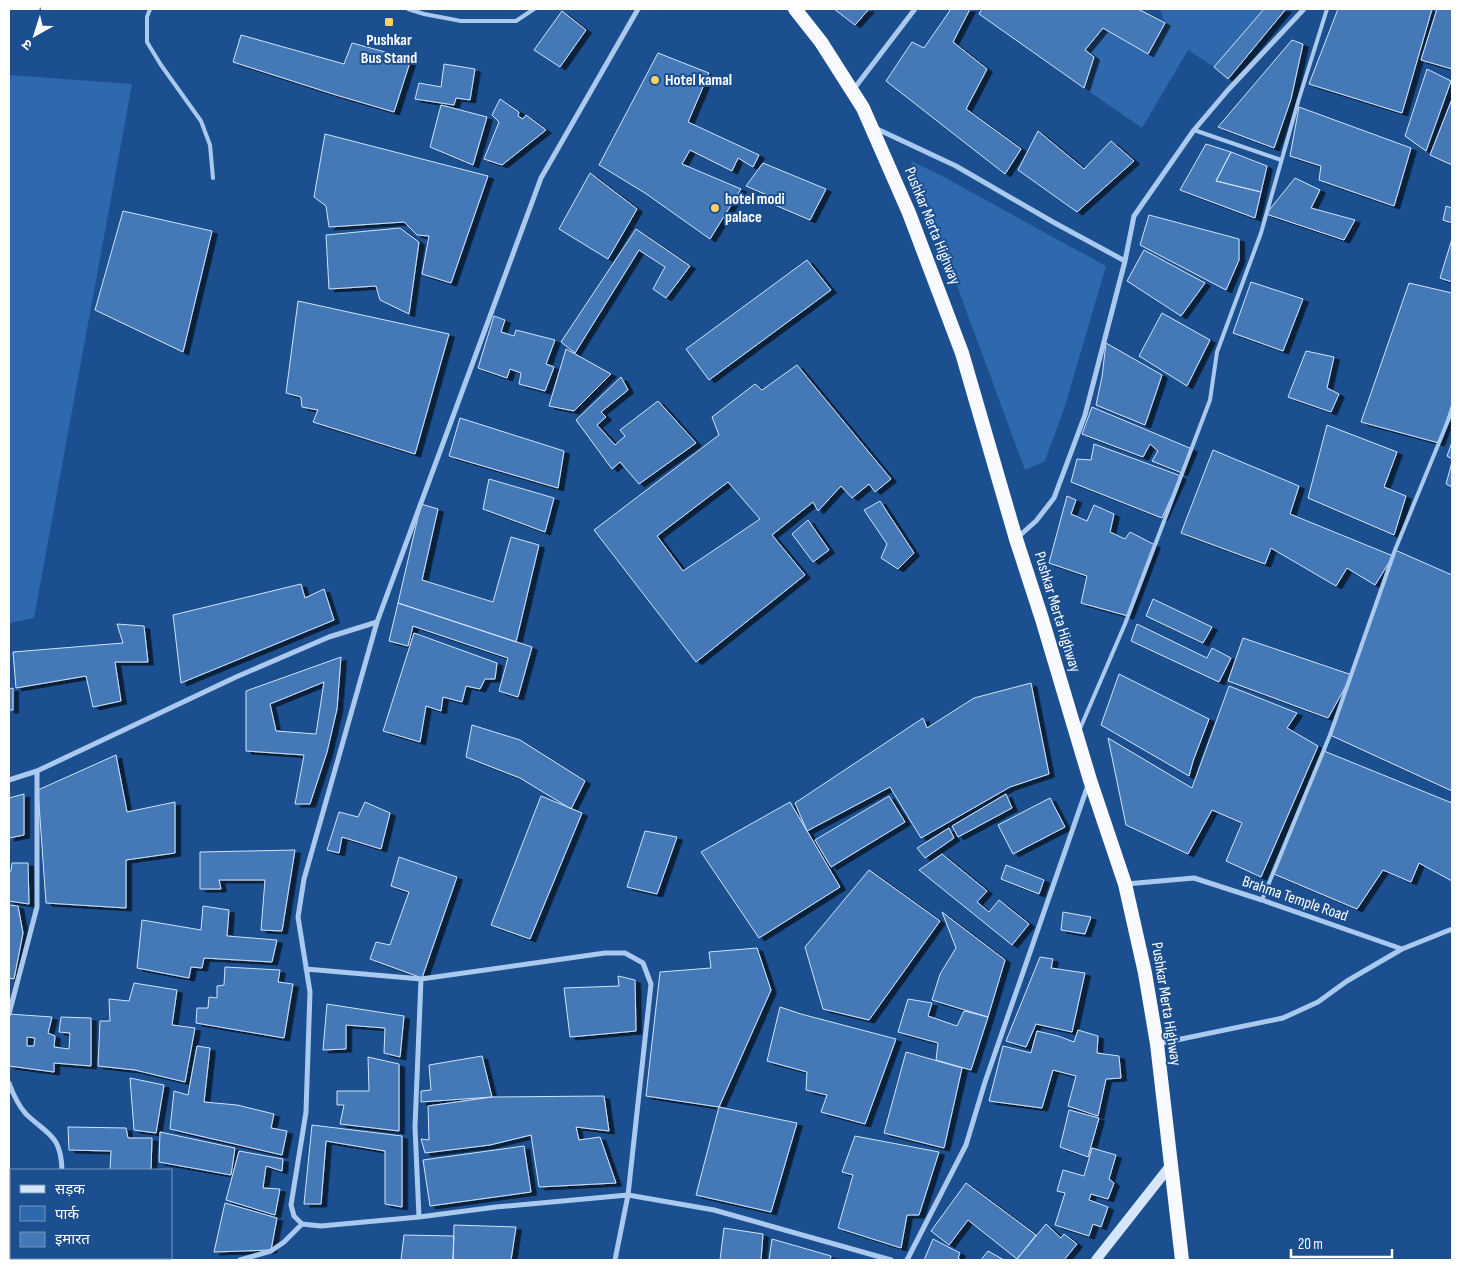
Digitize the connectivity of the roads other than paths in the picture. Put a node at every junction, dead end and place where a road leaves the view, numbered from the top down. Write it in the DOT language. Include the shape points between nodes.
graph roads {
  1 [pos="150,9"];
  2 [pos="408,9"];
  3 [pos="534,9"];
  4 [pos="638,9"];
  5 [pos="795,9"];
  6 [pos="915,9"];
  7 [pos="1304,9"];
  8 [pos="1327,9"];
  9 [pos="853,91"];
  10 [pos="870,126"];
  11 [pos="1194,130"];
  12 [pos="1281,160"];
  13 [pos="213,178"];
  14 [pos="1125,261"];
  15 [pos="1452,411"];
  16 [pos="1016,539"];
  17 [pos="377,622"];
  18 [pos="1077,737"];
  19 [pos="37,771"];
  20 [pos="9,780"];
  21 [pos="1090,780"];
  22 [pos="1125,884"];
  23 [pos="1262,900"];
  24 [pos="1452,929"];
  25 [pos="1402,948"];
  26 [pos="306,969"];
  27 [pos="421,979"];
  28 [pos="9,1014"];
  29 [pos="1156,1044"];
  30 [pos="9,1083"];
  31 [pos="1170,1166"];
  32 [pos="62,1169"];
  33 [pos="628,1194"];
  34 [pos="419,1217"];
  35 [pos="302,1224"];
  36 [pos="240,1260"];
  37 [pos="615,1260"];
  38 [pos="891,1260"];
  39 [pos="907,1260"];
  40 [pos="1096,1260"];
  41 [pos="1182,1260"];
  1 -- 13 [label="lane" via="147,42 201,121 210,145"];
  2 -- 3 [label="lane" via="461,21 516,21"];
  4 -- 17 [label="street" via="540,178"];
  5 -- 9 [label="highway, Pushkar Merta Highway"];
  6 -- 9 [label="street"];
  7 -- 11 [label="street"];
  8 -- 12 [label="lane"];
  9 -- 10 [label="highway, Pushkar Merta Highway"];
  10 -- 14 [label="street" via="956,166"];
  10 -- 16 [label="highway, Pushkar Merta Highway" via="909,213 962,353"];
  11 -- 12 [label="lane"];
  11 -- 14 [label="street" via="1134,216"];
  12 -- 18 [label="lane" via="1261,233 1217,352 1210,400 1125,624"];
  14 -- 16 [label="street" via="1085,415 1054,498 1036,522"];
  15 -- 23 [label="lane" via="1395,550 1327,743"];
  16 -- 18 [label="highway, Pushkar Merta Highway"];
  17 -- 19 [label="street" via="329,637 236,677"];
  17 -- 26 [label="street" via="304,878 298,917"];
  18 -- 21 [label="highway, Pushkar Merta Highway"];
  19 -- 20 [label="street"];
  19 -- 28 [label="street" via="37,907"];
  21 -- 22 [label="highway, Pushkar Merta Highway"];
  21 -- 39 [label="street" via="966,1144"];
  22 -- 23 [label="street, Brahma Temple Road" via="1194,878"];
  22 -- 29 [label="highway, Pushkar Merta Highway" via="1145,974"];
  23 -- 25 [label="street, Brahma Temple Road"];
  24 -- 25 [label="street"];
  25 -- 29 [label="street" via="1318,1002 1282,1018"];
  26 -- 27 [label="street"];
  26 -- 35 [label="street" via="310,992 306,1112 291,1205 294,1216"];
  27 -- 33 [label="street" via="605,953 625,953 643,963 651,984"];
  27 -- 34 [label="street" via="415,1127"];
  29 -- 31 [label="highway, Pushkar Merta Highway"];
  30 -- 32 [label="street" via="25,1113 47,1130 57,1144"];
  31 -- 40 [label="main road"];
  31 -- 41 [label="highway, Pushkar Merta Highway"];
  33 -- 34 [label="street"];
  33 -- 37 [label="street"];
  33 -- 38 [label="street" via="714,1210"];
  34 -- 35 [label="street" via="321,1226"];
  35 -- 36 [label="street" via="271,1252"];
}
